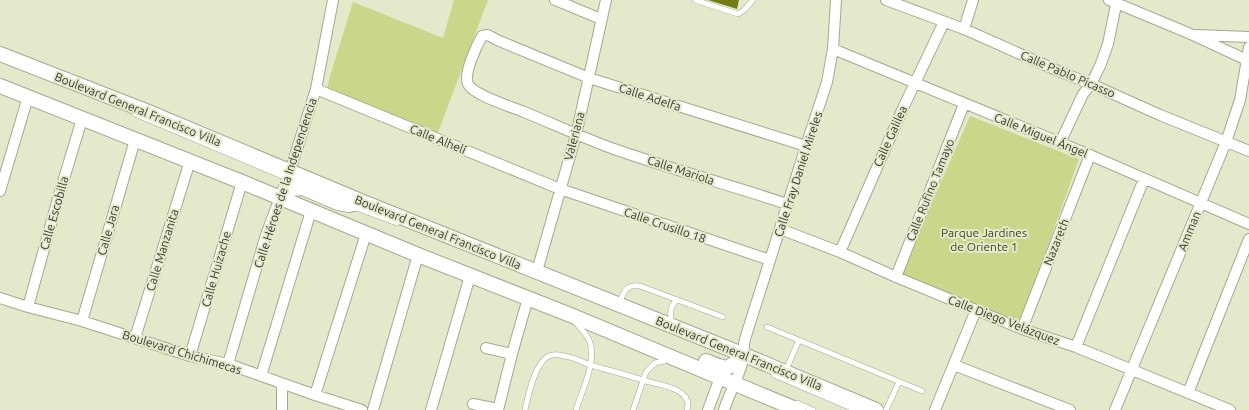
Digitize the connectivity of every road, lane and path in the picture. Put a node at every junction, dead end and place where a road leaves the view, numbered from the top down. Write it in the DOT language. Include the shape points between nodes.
graph roads {
  1 [pos="332,0"];
  2 [pos="555,0"];
  3 [pos="606,0"];
  4 [pos="695,0"];
  5 [pos="753,0"];
  6 [pos="836,0"];
  7 [pos="886,0"];
  8 [pos="973,0"];
  9 [pos="1115,1"];
  10 [pos="602,19"];
  11 [pos="944,22"];
  12 [pos="964,30"];
  13 [pos="1193,34"];
  14 [pos="1249,37"];
  15 [pos="1249,47"];
  16 [pos="833,48"];
  17 [pos="0,54"];
  18 [pos="0,60"];
  19 [pos="16,60"];
  20 [pos="1248,61"];
  21 [pos="43,77"];
  22 [pos="589,78"];
  23 [pos="915,84"];
  24 [pos="1091,84"];
  25 [pos="0,86"];
  26 [pos="316,89"];
  27 [pos="478,93"];
  28 [pos="28,96"];
  29 [pos="964,104"];
  30 [pos="129,112"];
  31 [pos="82,119"];
  32 [pos="123,128"];
  33 [pos="576,135"];
  34 [pos="135,140"];
  35 [pos="1226,142"];
  36 [pos="1060,143"];
  37 [pos="806,146"];
  38 [pos="1249,151"];
  39 [pos="1090,156"];
  40 [pos="190,161"];
  41 [pos="288,175"];
  42 [pos="1144,179"];
  43 [pos="242,182"];
  44 [pos="560,189"];
  45 [pos="0,190"];
  46 [pos="282,195"];
  47 [pos="363,202"];
  48 [pos="787,204"];
  49 [pos="1200,204"];
  50 [pos="349,205"];
  51 [pos="312,211"];
  52 [pos="401,224"];
  53 [pos="1249,224"];
  54 [pos="780,229"];
  55 [pos="366,234"];
  56 [pos="430,236"];
  57 [pos="1249,239"];
  58 [pos="397,240"];
  59 [pos="840,252"];
  60 [pos="418,255"];
  61 [pos="770,260"];
  62 [pos="458,264"];
  63 [pos="537,271"];
  64 [pos="470,276"];
  65 [pos="896,277"];
  66 [pos="493,278"];
  67 [pos="0,298"];
  68 [pos="528,298"];
  69 [pos="544,298"];
  70 [pos="677,300"];
  71 [pos="619,304"];
  72 [pos="28,307"];
  73 [pos="976,310"];
  74 [pos="568,314"];
  75 [pos="723,317"];
  76 [pos="82,321"];
  77 [pos="672,326"];
  78 [pos="767,327"];
  79 [pos="1022,328"];
  80 [pos="619,333"];
  81 [pos="135,338"];
  82 [pos="799,340"];
  83 [pos="486,348"];
  84 [pos="1076,348"];
  85 [pos="512,354"];
  86 [pos="190,356"];
  87 [pos="741,356"];
  88 [pos="673,358"];
  89 [pos="228,364"];
  90 [pos="590,365"];
  91 [pos="954,365"];
  92 [pos="1132,370"];
  93 [pos="721,372"];
  94 [pos="768,372"];
  95 [pos="785,372"];
  96 [pos="261,376"];
  97 [pos="643,380"];
  98 [pos="738,380"];
  99 [pos="899,382"];
  100 [pos="282,384"];
  101 [pos="922,391"];
  102 [pos="1188,393"];
  103 [pos="315,396"];
  104 [pos="473,404"];
  105 [pos="795,406"];
  106 [pos="282,410"];
  107 [pos="362,410"];
  108 [pos="373,410"];
  109 [pos="431,410"];
  110 [pos="498,410"];
  111 [pos="525,410"];
  112 [pos="576,410"];
  113 [pos="634,410"];
  114 [pos="687,410"];
  115 [pos="708,410"];
  116 [pos="724,410"];
  117 [pos="813,410"];
  118 [pos="856,410"];
  119 [pos="876,410"];
  120 [pos="886,410"];
  121 [pos="935,410"];
  122 [pos="1070,410"];
  123 [pos="1115,410"];
  124 [pos="1230,410"];
  1 -- 26 [label="street, Calle Héroes de la Independencia"];
  2 -- 10 [label="street"];
  3 -- 10 [label="street, Valeriana"];
  4 -- 5 [label="lane" via="738,14"];
  6 -- 16 [label="street, Calle Fray Daniel Mireles"];
  7 -- 11 [label="street, Calle Pablo Picasso"];
  8 -- 12 [label="street"];
  9 -- 13 [label="street"];
  9 -- 24 [label="street" via="1108,44"];
  10 -- 22 [label="street, Valeriana"];
  11 -- 12 [label="street, Calle Pablo Picasso"];
  11 -- 23 [label="street, Calle Galilea"];
  12 -- 24 [label="street, Calle Pablo Picasso"];
  13 -- 14 [label="street"];
  13 -- 20 [label="street"];
  15 -- 20 [label="street, Amman"];
  16 -- 23 [label="street, Calle Miguel Ángel"];
  16 -- 37 [label="street, Calle Fray Daniel Mireles" via="827,82"];
  17 -- 19 [label="main road, Boulevard General Francisco Villa"];
  18 -- 19 [label="main road"];
  18 -- 21 [label="lane"];
  19 -- 41 [label="main road, Boulevard General Francisco Villa" via="146,111"];
  20 -- 35 [label="street, Amman" via="1240,100"];
  22 -- 27 [label="street, Calle Adelfa" via="488,35 482,36 478,43 467,81"];
  22 -- 33 [label="street, Valeriana"];
  22 -- 37 [label="street, Calle Adelfa"];
  23 -- 29 [label="street, Calle Miguel Ángel"];
  23 -- 59 [label="street, Calle Galilea"];
  24 -- 35 [label="street, Calle Pablo Picasso"];
  24 -- 36 [label="street" via="1083,94"];
  25 -- 28 [label="main road"];
  26 -- 41 [label="street, Calle Héroes de la Independencia"];
  26 -- 44 [label="street, Calle Alhelí"];
  27 -- 33 [label="street, Calle Mariola"];
  28 -- 31 [label="main road"];
  28 -- 45 [label="street"];
  29 -- 36 [label="street, Calle Miguel Ángel"];
  29 -- 65 [label="street, Calle Rufino Tamayo"];
  30 -- 41 [label="lane"];
  31 -- 34 [label="main road"];
  31 -- 72 [label="street, Calle Escobilla"];
  32 -- 46 [label="lane"];
  33 -- 44 [label="street, Valeriana"];
  33 -- 48 [label="street, Calle Mariola"];
  34 -- 40 [label="main road"];
  34 -- 76 [label="street, Calle Jara"];
  35 -- 38 [label="street, Calle Pablo Picasso"];
  35 -- 49 [label="street, Amman"];
  36 -- 39 [label="street, Calle Miguel Ángel"];
  37 -- 48 [label="street, Calle Fray Daniel Mireles"];
  39 -- 42 [label="street, Calle Miguel Ángel"];
  39 -- 79 [label="street, Nazareth"];
  40 -- 43 [label="main road"];
  40 -- 81 [label="street, Calle Manzanita"];
  41 -- 46 [label="street, Calle Héroes de la Independencia"];
  41 -- 47 [label="main road, Boulevard General Francisco Villa"];
  41 -- 50 [label="lane"];
  42 -- 49 [label="street, Calle Miguel Ángel"];
  42 -- 84 [label="street"];
  43 -- 46 [label="main road"];
  43 -- 86 [label="street, Calle Huizache"];
  44 -- 61 [label="street, Calle Crusillo 18"];
  44 -- 63 [label="street, Valeriana"];
  46 -- 50 [label="main road" via="293,189 303,188 331,201"];
  46 -- 51 [label="main road"];
  46 -- 58 [label="lane"];
  46 -- 89 [label="street, Calle Héroes de la Independencia" via="266,235"];
  47 -- 50 [label="main road"];
  47 -- 63 [label="main road, Boulevard General Francisco Villa"];
  48 -- 54 [label="street, Calle Fray Daniel Mireles"];
  49 -- 53 [label="street, Calle Miguel Ángel"];
  49 -- 92 [label="street, Amman"];
  50 -- 52 [label="lane"];
  51 -- 55 [label="main road"];
  51 -- 96 [label="street"];
  54 -- 59 [label="street, Calle Diego Velázquez"];
  54 -- 61 [label="street, Calle Fray Daniel Mireles"];
  55 -- 60 [label="main road"];
  55 -- 103 [label="street"];
  56 -- 87 [label="lane"];
  57 -- 102 [label="street"];
  59 -- 65 [label="street, Calle Diego Velázquez"];
  60 -- 64 [label="main road"];
  60 -- 108 [label="street"];
  61 -- 87 [label="street, Calle Fray Daniel Mireles"];
  62 -- 66 [label="lane"];
  63 -- 71 [label="main road, Boulevard General Francisco Villa"];
  64 -- 68 [label="main road"];
  64 -- 109 [label="street"];
  65 -- 73 [label="street, Calle Diego Velázquez"];
  67 -- 72 [label="street, Boulevard Chichimecas"];
  68 -- 74 [label="main road"];
  68 -- 85 [label="street"];
  69 -- 80 [label="lane"];
  70 -- 71 [label="lane" via="633,285 625,290"];
  70 -- 75 [label="lane"];
  70 -- 77 [label="lane" via="671,311"];
  71 -- 77 [label="main road, Boulevard General Francisco Villa"];
  72 -- 76 [label="street, Boulevard Chichimecas"];
  73 -- 79 [label="street, Calle Diego Velázquez"];
  73 -- 91 [label="street"];
  74 -- 80 [label="main road"];
  74 -- 90 [label="lane" via="589,338 592,354"];
  76 -- 81 [label="street, Boulevard Chichimecas"];
  77 -- 87 [label="main road, Boulevard General Francisco Villa"];
  78 -- 82 [label="lane"];
  79 -- 84 [label="street, Calle Diego Velázquez"];
  80 -- 88 [label="main road"];
  80 -- 93 [label="main road" via="633,334"];
  81 -- 86 [label="street, Boulevard Chichimecas"];
  82 -- 95 [label="lane"];
  82 -- 99 [label="lane"];
  83 -- 85 [label="street"];
  84 -- 92 [label="street, Calle Diego Velázquez"];
  85 -- 110 [label="street"];
  86 -- 89 [label="street, Boulevard Chichimecas"];
  87 -- 93 [label="main road"];
  87 -- 95 [label="main road, Boulevard General Francisco Villa"];
  87 -- 98 [label="street, Calle Fray Daniel Mireles"];
  88 -- 93 [label="main road"];
  88 -- 97 [label="lane" via="650,366"];
  89 -- 96 [label="street, Boulevard Chichimecas"];
  90 -- 97 [label="lane"];
  90 -- 111 [label="lane" via="566,356 553,355 545,358 536,371"];
  90 -- 112 [label="lane"];
  91 -- 121 [label="street"];
  91 -- 122 [label="street"];
  92 -- 102 [label="street, Calle Diego Velázquez"];
  92 -- 123 [label="street, Amman"];
  93 -- 98 [label="main road"];
  93 -- 115 [label="street"];
  94 -- 118 [label="lane"];
  95 -- 119 [label="main road, Boulevard General Francisco Villa"];
  96 -- 100 [label="street, Boulevard Chichimecas"];
  97 -- 113 [label="lane"];
  97 -- 114 [label="lane" via="682,392 688,401"];
  98 -- 105 [label="main road"];
  98 -- 116 [label="street, Calle Fray Daniel Mireles"];
  99 -- 101 [label="lane"];
  99 -- 120 [label="lane"];
  100 -- 103 [label="street, Boulevard Chichimecas"];
  100 -- 106 [label="street"];
  102 -- 124 [label="street, Calle Diego Velázquez"];
  103 -- 107 [label="street, Boulevard Chichimecas"];
  104 -- 110 [label="street"];
  105 -- 117 [label="lane"];
}
